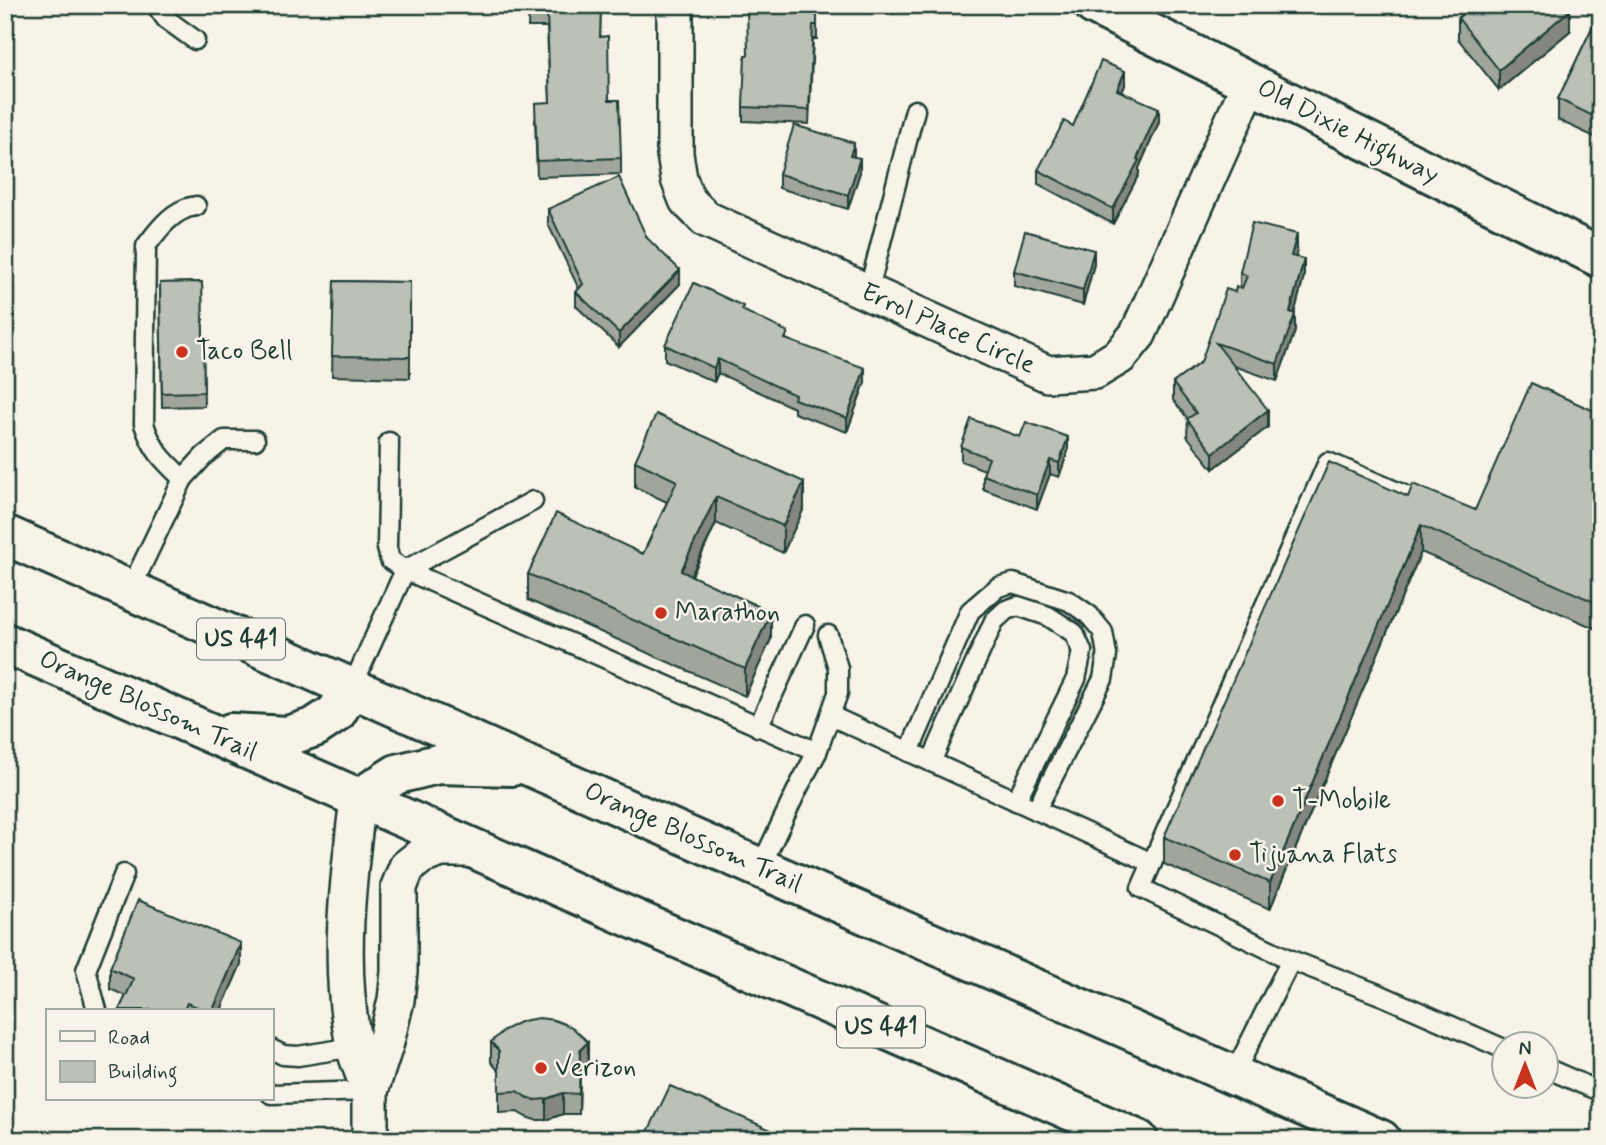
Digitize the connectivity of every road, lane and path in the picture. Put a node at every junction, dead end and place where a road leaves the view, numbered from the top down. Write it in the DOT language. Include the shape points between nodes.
graph roads {
  1 [pos="156,5"];
  2 [pos="675,5"];
  3 [pos="1094,5"];
  4 [pos="195,40"];
  5 [pos="1250,83"];
  6 [pos="915,110"];
  7 [pos="197,206"];
  8 [pos="1601,258"];
  9 [pos="868,293"];
  10 [pos="255,440"];
  11 [pos="389,442"];
  12 [pos="183,479"];
  13 [pos="533,501"];
  14 [pos="1421,502"];
  15 [pos="5,535"];
  16 [pos="405,570"];
  17 [pos="130,590"];
  18 [pos="805,625"];
  19 [pos="828,635"];
  20 [pos="5,643"];
  21 [pos="352,687"];
  22 [pos="831,716"];
  23 [pos="758,727"];
  24 [pos="208,732"];
  25 [pos="817,752"];
  26 [pos="909,752"];
  27 [pos="931,762"];
  28 [pos="531,766"];
  29 [pos="358,799"];
  30 [pos="1016,801"];
  31 [pos="1036,810"];
  32 [pos="472,849"];
  33 [pos="1152,863"];
  34 [pos="760,868"];
  35 [pos="124,874"];
  36 [pos="1291,960"];
  37 [pos="97,1009"];
  38 [pos="1490,1043"];
  39 [pos="354,1047"];
  40 [pos="273,1050"];
  41 [pos="1560,1074"];
  42 [pos="1233,1076"];
  43 [pos="370,1091"];
  44 [pos="1601,1092"];
  45 [pos="273,1094"];
  46 [pos="370,1140"];
  47 [pos="1138,1140"];
  48 [pos="1381,1140"];
  1 -- 4 [label="lane" via="166,19"];
  2 -- 9 [label="street, Errol Place Circle" via="675,155 687,200 706,219"];
  3 -- 5 [label="main road, Old Dixie Highway"];
  5 -- 8 [label="main road, Old Dixie Highway"];
  5 -- 9 [label="street, Errol Place Circle" via="1138,334 1120,356 1095,371 1048,374"];
  6 -- 9 [label="lane"];
  7 -- 12 [label="lane" via="184,209 146,246 144,424 158,455"];
  10 -- 12 [label="lane" via="224,440"];
  11 -- 16 [label="lane" via="387,548 390,560"];
  12 -- 17 [label="lane"];
  13 -- 16 [label="lane"];
  14 -- 33 [label="lane" via="1328,462"];
  15 -- 17 [label="main road, Orange Blossom Trail / US 441"];
  16 -- 21 [label="lane"];
  16 -- 23 [label="lane"];
  17 -- 21 [label="main road, Orange Blossom Trail / US 441"];
  18 -- 23 [label="lane"];
  19 -- 22 [label="lane" via="838,667 838,693"];
  20 -- 24 [label="main road, Orange Blossom Trail / US 441"];
  21 -- 24 [label="main road" via="336,713 316,727 288,736"];
  21 -- 28 [label="main road, Orange Blossom Trail / US 441"];
  22 -- 25 [label="lane"];
  22 -- 26 [label="lane"];
  23 -- 25 [label="lane"];
  24 -- 29 [label="main road, Orange Blossom Trail / US 441"];
  25 -- 34 [label="lane"];
  26 -- 27 [label="lane"];
  26 -- 31 [label="lane" via="970,611 998,587 1013,583 1069,601 1103,632 1107,655 1103,679"];
  27 -- 30 [label="lane"];
  27 -- 30 [label="lane" via="994,621 1018,606 1048,616 1074,633 1082,651 1076,679"];
  28 -- 29 [label="main road" via="438,764 397,774"];
  28 -- 34 [label="main road, Orange Blossom Trail / US 441"];
  29 -- 32 [label="main road, Orange Blossom Trail / US 441"];
  29 -- 39 [label="street" via="345,963"];
  30 -- 31 [label="lane"];
  31 -- 33 [label="lane"];
  32 -- 43 [label="street" via="441,849 407,867 399,887 396,1000"];
  32 -- 47 [label="main road, Orange Blossom Trail / US 441"];
  33 -- 36 [label="lane" via="1141,888"];
  34 -- 42 [label="main road, Orange Blossom Trail / US 441"];
  35 -- 37 [label="lane" via="86,970"];
  36 -- 38 [label="lane"];
  36 -- 42 [label="lane"];
  39 -- 40 [label="lane" via="298,1056"];
  39 -- 43 [label="street"];
  41 -- 44 [label="lane"];
  42 -- 48 [label="main road, Orange Blossom Trail / US 441"];
  43 -- 45 [label="lane"];
  43 -- 46 [label="street"];
}
